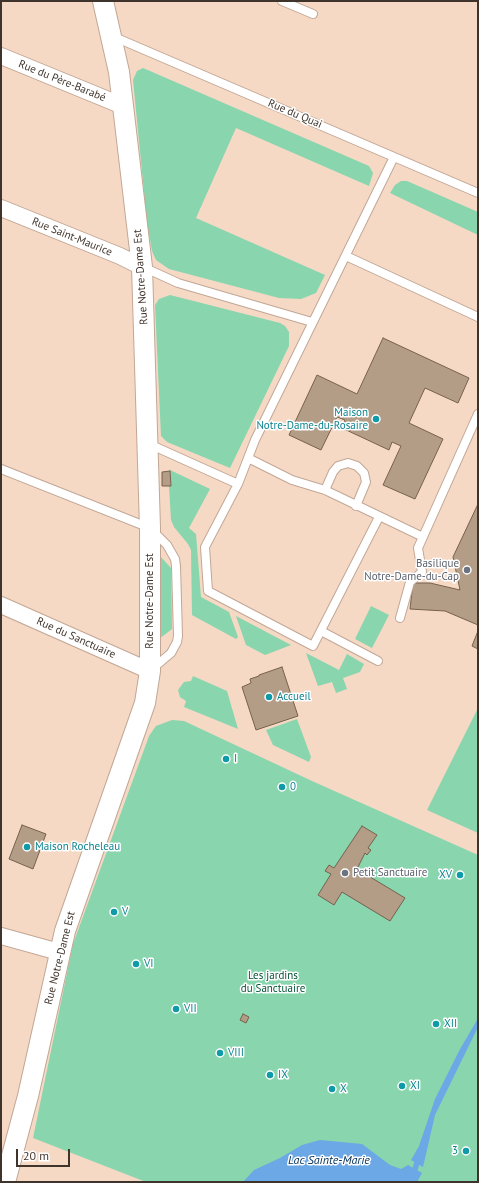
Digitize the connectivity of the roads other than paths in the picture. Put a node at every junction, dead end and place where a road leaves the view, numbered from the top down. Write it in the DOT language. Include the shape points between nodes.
graph roads {
  1 [pos="103,1"];
  2 [pos="282,1"];
  3 [pos="313,14"];
  4 [pos="112,35"];
  5 [pos="1,56"];
  6 [pos="123,106"];
  7 [pos="394,157"];
  8 [pos="478,193"];
  9 [pos="1,208"];
  10 [pos="346,256"];
  11 [pos="142,267"];
  12 [pos="478,317"];
  13 [pos="312,322"];
  14 [pos="478,414"];
  15 [pos="148,443"];
  16 [pos="248,458"];
  17 [pos="1,469"];
  18 [pos="238,484"];
  19 [pos="324,490"];
  20 [pos="356,506"];
  21 [pos="379,517"];
  22 [pos="150,528"];
  23 [pos="423,538"];
  24 [pos="1,605"];
  25 [pos="400,618"];
  26 [pos="321,631"];
  27 [pos="378,661"];
  28 [pos="150,671"];
  29 [pos="1,936"];
  30 [pos="60,952"];
  31 [pos="5,1182"];
  1 -- 4 [label="street, Rue Notre-Dame Est"];
  2 -- 3 [label="lane"];
  4 -- 6 [label="street, Rue Notre-Dame Est"];
  4 -- 7 [label="lane, Rue du Quai"];
  5 -- 6 [label="street, Rue du Père-Barabé"];
  6 -- 11 [label="street, Rue Notre-Dame Est"];
  7 -- 8 [label="lane, Rue du Quai"];
  7 -- 10 [label="lane"];
  9 -- 11 [label="street, Rue Saint-Maurice"];
  10 -- 12 [label="lane"];
  10 -- 13 [label="lane"];
  11 -- 13 [label="lane" via="178,283"];
  11 -- 15 [label="street, Rue Notre-Dame Est"];
  13 -- 16 [label="lane"];
  14 -- 23 [label="lane"];
  15 -- 18 [label="lane"];
  15 -- 22 [label="street, Rue Notre-Dame Est"];
  16 -- 18 [label="lane"];
  16 -- 19 [label="lane" via="292,480"];
  17 -- 22 [label="lane"];
  18 -- 26 [label="lane" via="205,547 208,591 313,646"];
  19 -- 20 [label="lane"];
  19 -- 20 [label="lane" via="338,466 348,463 357,466 364,472 366,482"];
  20 -- 21 [label="lane"];
  21 -- 23 [label="lane"];
  21 -- 26 [label="lane"];
  22 -- 28 [label="street, Rue Notre-Dame Est"];
  22 -- 28 [label="lane" via="167,545 174,559 178,636 171,653"];
  23 -- 25 [label="lane" via="418,548 422,572 410,582"];
  24 -- 28 [label="street, Rue du Sanctuaire"];
  26 -- 27 [label="lane"];
  28 -- 30 [label="street, Rue Notre-Dame Est" via="145,703"];
  29 -- 30 [label="street"];
  30 -- 31 [label="street, Rue Notre-Dame Est" via="28,1096"];
}
